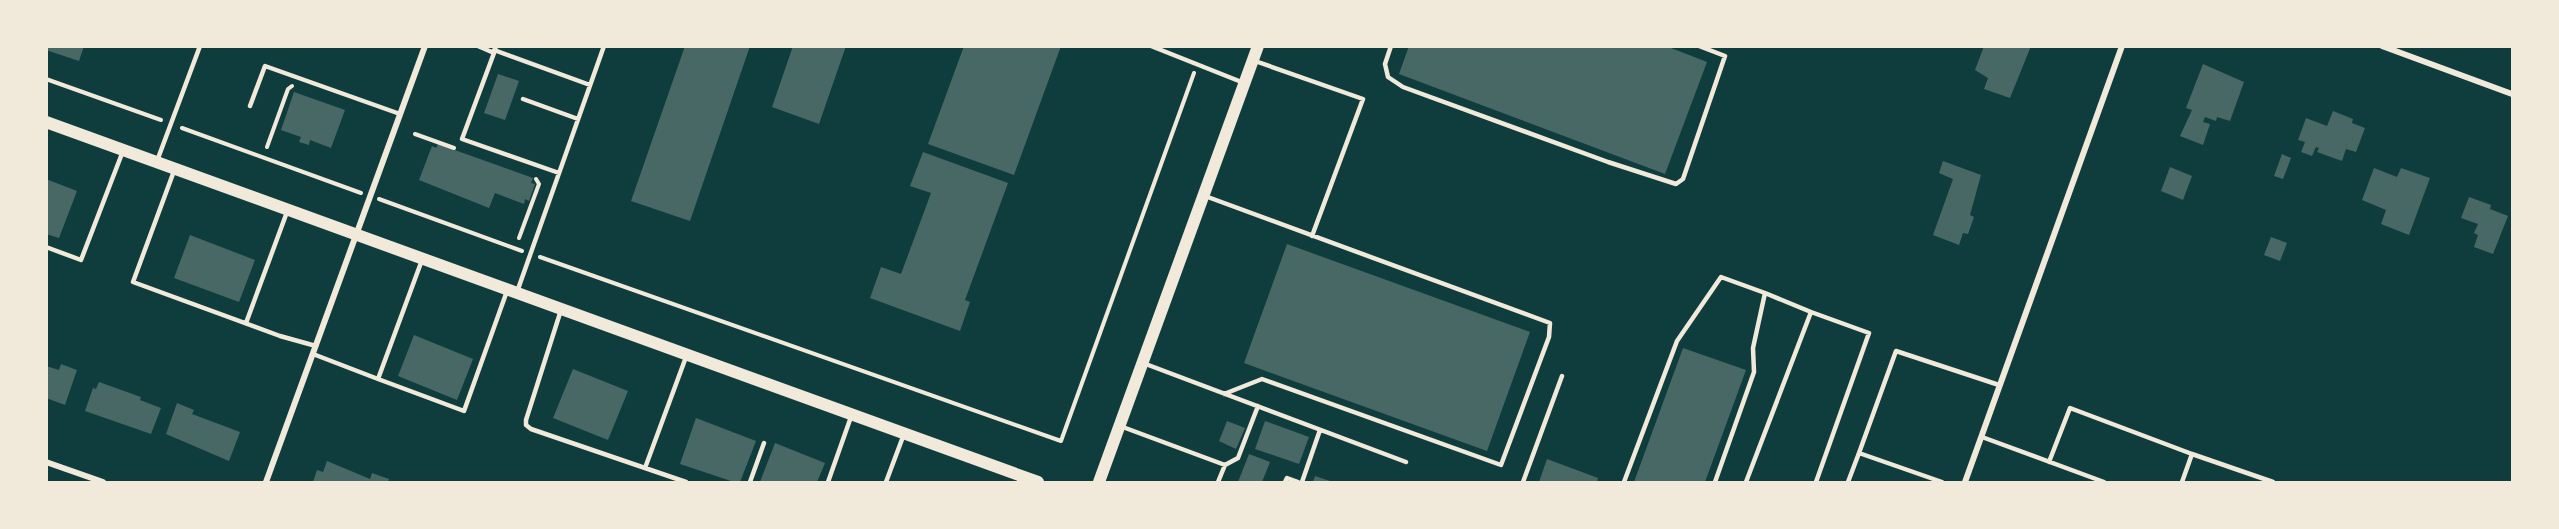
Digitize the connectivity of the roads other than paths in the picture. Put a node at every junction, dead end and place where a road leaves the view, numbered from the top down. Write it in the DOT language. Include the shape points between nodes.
graph roads {
  1 [pos="200,46"];
  2 [pos="425,46"];
  3 [pos="478,46"];
  4 [pos="604,46"];
  5 [pos="1151,46"];
  6 [pos="1258,46"];
  7 [pos="1391,46"];
  8 [pos="1699,46"];
  9 [pos="2122,46"];
  10 [pos="2382,46"];
  11 [pos="494,50"];
  12 [pos="1253,60"];
  13 [pos="1245,83"];
  14 [pos="590,86"];
  15 [pos="2512,94"];
  16 [pos="523,99"];
  17 [pos="250,106"];
  18 [pos="400,114"];
  19 [pos="578,119"];
  20 [pos="46,122"];
  21 [pos="124,150"];
  22 [pos="157,162"];
  23 [pos="175,168"];
  24 [pos="559,173"];
  25 [pos="1203,195"];
  26 [pos="288,209"];
  27 [pos="357,234"];
  28 [pos="1312,236"];
  29 [pos="46,247"];
  30 [pos="422,258"];
  31 [pos="513,290"];
  32 [pos="1765,293"];
  33 [pos="562,308"];
  34 [pos="1811,312"];
  35 [pos="246,323"];
  36 [pos="316,346"];
  37 [pos="687,353"];
  38 [pos="313,354"];
  39 [pos="1143,363"];
  40 [pos="1562,376"];
  41 [pos="378,379"];
  42 [pos="1999,385"];
  43 [pos="1224,393"];
  44 [pos="1258,406"];
  45 [pos="852,414"];
  46 [pos="1120,426"];
  47 [pos="1320,430"];
  48 [pos="904,433"];
  49 [pos="1982,437"];
  50 [pos="764,443"];
  51 [pos="1858,453"];
  52 [pos="2192,454"];
  53 [pos="46,462"];
  54 [pos="1406,462"];
  55 [pos="2049,462"];
  56 [pos="1225,465"];
  57 [pos="645,468"];
  58 [pos="103,483"];
  59 [pos="266,483"];
  60 [pos="686,483"];
  61 [pos="750,483"];
  62 [pos="828,483"];
  63 [pos="886,483"];
  64 [pos="1038,483"];
  65 [pos="1099,483"];
  66 [pos="1218,483"];
  67 [pos="1285,483"];
  68 [pos="1300,483"];
  69 [pos="1523,483"];
  70 [pos="1624,483"];
  71 [pos="1715,483"];
  72 [pos="1746,483"];
  73 [pos="1816,483"];
  74 [pos="1848,483"];
  75 [pos="1942,483"];
  76 [pos="1965,483"];
  77 [pos="2104,483"];
  78 [pos="2182,483"];
  79 [pos="2274,483"];
  1 -- 22 [label="lane"];
  2 -- 18 [label="street"];
  3 -- 11 [label="lane"];
  4 -- 14 [label="lane"];
  5 -- 13 [label="lane"];
  6 -- 12 [label="main road"];
  7 -- 8 [label="lane" via="1385,64 1388,77 1402,87 1676,184 1683,180 1725,56"];
  9 -- 42 [label="street"];
  10 -- 15 [label="street"];
  11 -- 14 [label="lane"];
  11 -- 24 [label="lane" via="462,139"];
  12 -- 13 [label="main road"];
  12 -- 28 [label="lane" via="1363,99"];
  13 -- 25 [label="main road"];
  14 -- 19 [label="lane"];
  16 -- 19 [label="lane"];
  17 -- 18 [label="lane" via="266,66"];
  18 -- 27 [label="street"];
  19 -- 24 [label="lane"];
  20 -- 21 [label="main road"];
  21 -- 22 [label="main road"];
  21 -- 29 [label="lane" via="81,260"];
  22 -- 23 [label="main road"];
  23 -- 26 [label="main road"];
  23 -- 35 [label="lane" via="133,282"];
  24 -- 31 [label="lane"];
  25 -- 28 [label="lane"];
  25 -- 39 [label="main road"];
  26 -- 27 [label="main road"];
  26 -- 35 [label="lane"];
  27 -- 30 [label="main road"];
  27 -- 36 [label="street"];
  28 -- 43 [label="lane" via="1550,323 1549,337 1501,465 1262,379"];
  30 -- 31 [label="main road"];
  30 -- 41 [label="lane"];
  31 -- 33 [label="main road"];
  31 -- 41 [label="lane" via="464,411"];
  32 -- 34 [label="lane"];
  32 -- 70 [label="lane" via="1721,277 1677,341"];
  32 -- 71 [label="lane" via="1753,348 1754,372"];
  33 -- 37 [label="main road"];
  33 -- 57 [label="lane" via="526,425"];
  34 -- 72 [label="lane"];
  34 -- 73 [label="lane" via="1869,333"];
  35 -- 36 [label="lane"];
  36 -- 38 [label="street"];
  37 -- 45 [label="main road"];
  37 -- 57 [label="lane"];
  38 -- 41 [label="lane"];
  38 -- 59 [label="street"];
  39 -- 43 [label="lane"];
  39 -- 46 [label="main road"];
  40 -- 69 [label="lane"];
  42 -- 49 [label="street"];
  42 -- 51 [label="lane" via="1896,351"];
  43 -- 44 [label="lane"];
  44 -- 47 [label="lane"];
  44 -- 56 [label="lane" via="1238,458"];
  45 -- 48 [label="main road"];
  45 -- 62 [label="lane"];
  46 -- 56 [label="lane"];
  46 -- 65 [label="main road"];
  47 -- 54 [label="lane"];
  47 -- 68 [label="lane"];
  48 -- 63 [label="lane"];
  48 -- 64 [label="main road"];
  49 -- 55 [label="lane"];
  49 -- 76 [label="street"];
  50 -- 61 [label="lane"];
  51 -- 74 [label="lane"];
  51 -- 75 [label="lane"];
  52 -- 55 [label="lane" via="2070,408"];
  52 -- 78 [label="lane"];
  52 -- 79 [label="lane"];
  53 -- 58 [label="street"];
  55 -- 77 [label="lane"];
  56 -- 66 [label="lane"];
  57 -- 60 [label="lane"];
  67 -- 68 [label="lane" via="1287,478"];
}
